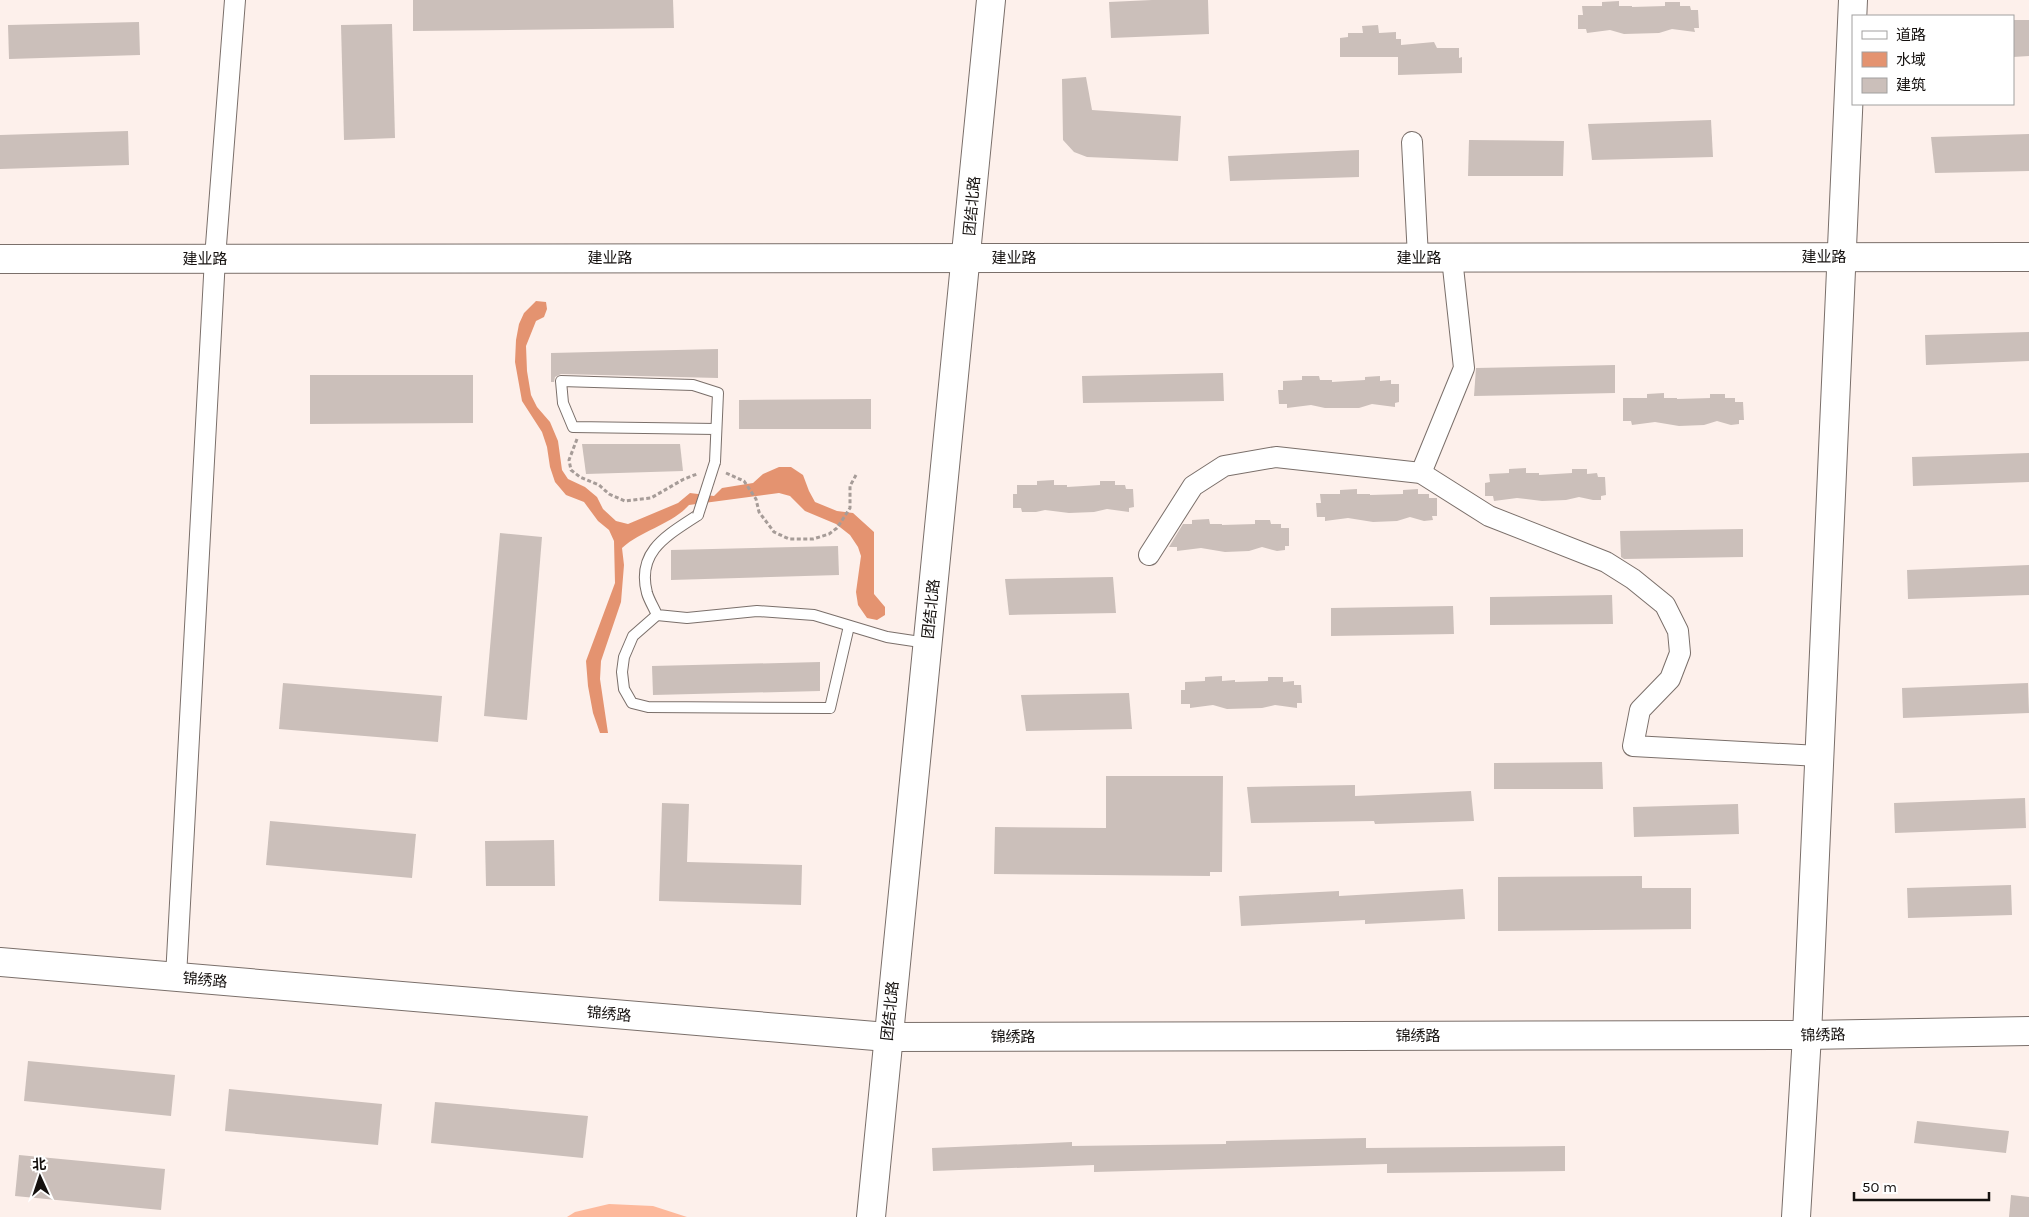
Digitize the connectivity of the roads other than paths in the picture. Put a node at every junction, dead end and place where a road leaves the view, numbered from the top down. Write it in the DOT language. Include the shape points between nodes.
graph roads {
  1 [pos="234,0"];
  2 [pos="991,0"];
  3 [pos="1853,0"];
  4 [pos="1852,15"];
  5 [pos="1852,21"];
  6 [pos="1412,142"];
  7 [pos="1841,257"];
  8 [pos="2029,257"];
  9 [pos="215,258"];
  10 [pos="968,258"];
  11 [pos="1418,258"];
  12 [pos="1452,258"];
  13 [pos="0,259"];
  14 [pos="716,429"];
  15 [pos="1421,473"];
  16 [pos="1149,555"];
  17 [pos="657,615"];
  18 [pos="849,626"];
  19 [pos="928,643"];
  20 [pos="1819,756"];
  21 [pos="0,962"];
  22 [pos="176,977"];
  23 [pos="2029,1031"];
  24 [pos="1807,1036"];
  25 [pos="887,1037"];
  26 [pos="871,1217"];
  27 [pos="1796,1217"];
  1 -- 9 [label="street"];
  2 -- 10 [label="street, 团结北路"];
  3 -- 4 [label="street"];
  5 -- 7 [label="street"];
  6 -- 11 [label="street"];
  7 -- 8 [label="street, 建业路"];
  7 -- 12 [label="street, 建业路"];
  7 -- 20 [label="street"];
  9 -- 10 [label="street, 建业路"];
  9 -- 13 [label="street, 建业路"];
  9 -- 22 [label="street"];
  10 -- 11 [label="street, 建业路"];
  10 -- 19 [label="street, 团结北路"];
  11 -- 12 [label="street, 建业路"];
  12 -- 15 [label="street" via="1464,368"];
  14 -- 14 [label="lane" via="718,393 693,385 561,381 563,403 573,427"];
  14 -- 17 [label="lane, bridge" via="715,462 698,515 652,549 645,569 647,593"];
  15 -- 16 [label="street" via="1276,457 1224,466 1193,486"];
  15 -- 20 [label="street" via="1489,516 1606,562 1634,579 1665,605 1678,631 1680,653 1670,679 1640,710 1632,746"];
  17 -- 18 [label="lane" via="687,618 757,611 814,615"];
  17 -- 18 [label="lane" via="634,636 624,657 622,672 624,689 632,703 648,707 830,708"];
  18 -- 19 [label="lane" via="887,637"];
  19 -- 25 [label="street, 团结北路"];
  20 -- 24 [label="street"];
  21 -- 22 [label="street, 锦绣路"];
  22 -- 25 [label="street, 锦绣路"];
  23 -- 24 [label="street, 锦绣路"];
  24 -- 25 [label="street, 锦绣路"];
  24 -- 27 [label="street"];
  25 -- 26 [label="street, 团结北路"];
}
